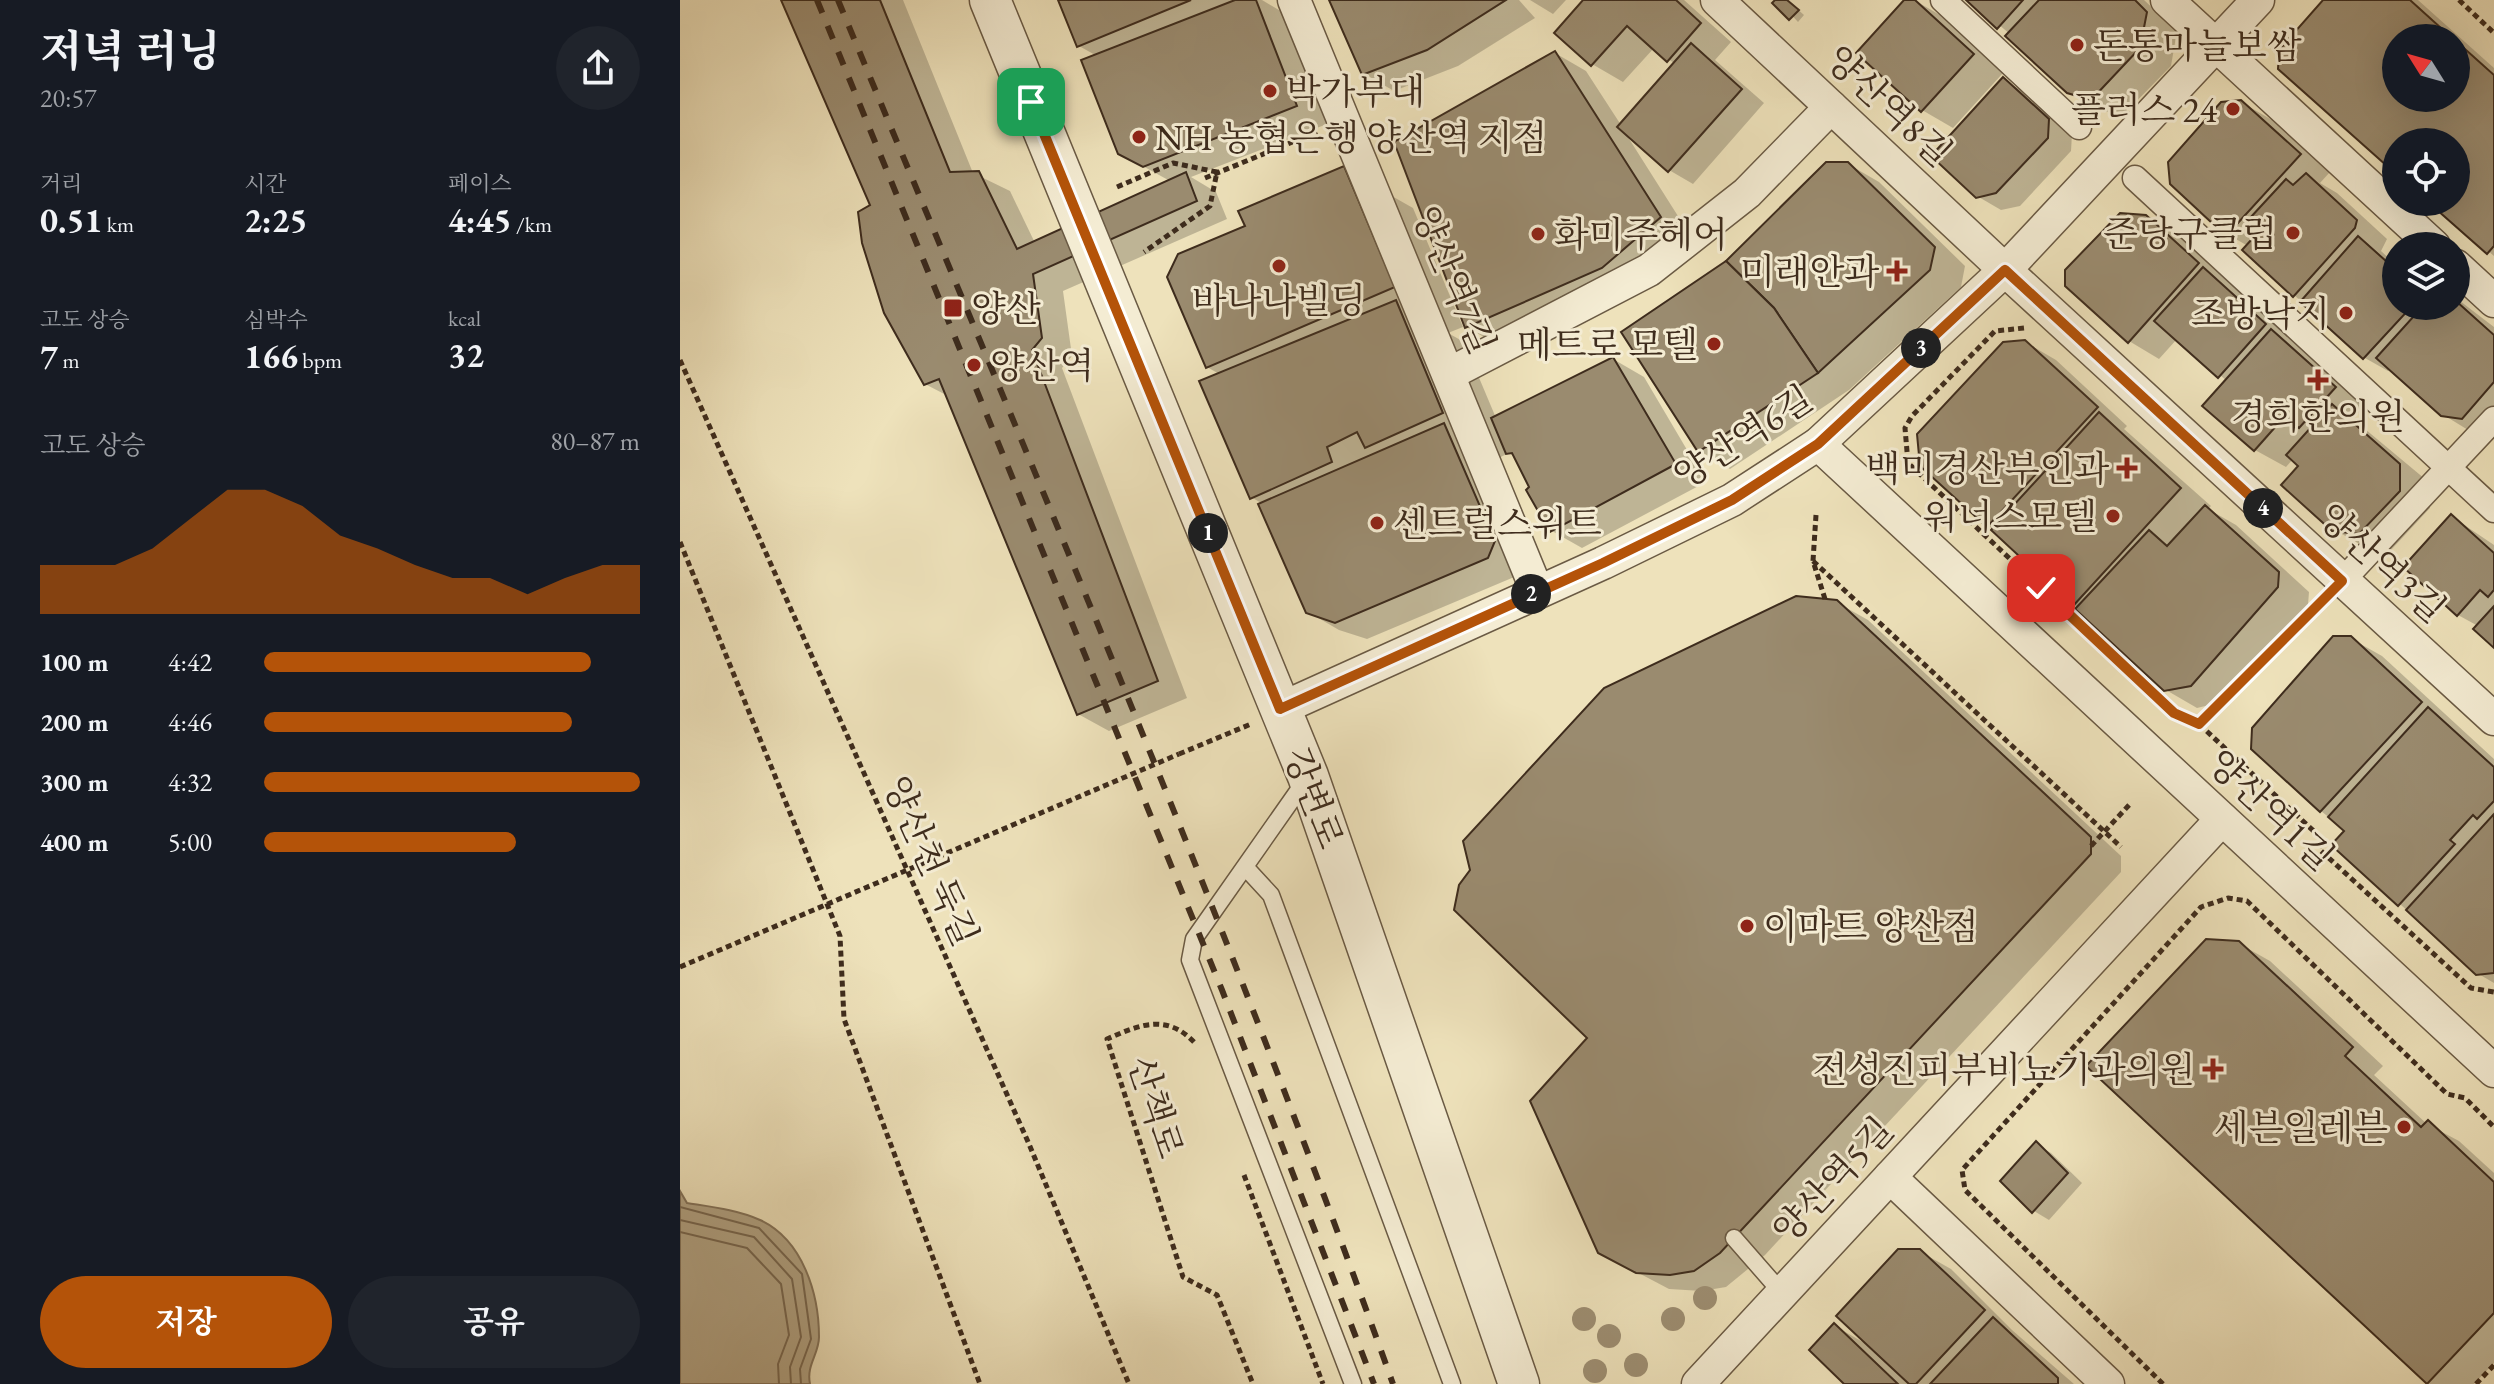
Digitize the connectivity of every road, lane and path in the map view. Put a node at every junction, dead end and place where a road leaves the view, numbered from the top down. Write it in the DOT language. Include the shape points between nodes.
graph roads {
  1 [pos="990,0"];
  2 [pos="1294,0"];
  3 [pos="1717,0"];
  4 [pos="1943,0"];
  5 [pos="2167,0"];
  6 [pos="2258,0"];
  7 [pos="2459,0"];
  8 [pos="2494,33"];
  9 [pos="2216,46"];
  10 [pos="1831,107"];
  11 [pos="2079,127"];
  12 [pos="1323,129"];
  13 [pos="1217,172"];
  14 [pos="1205,178"];
  15 [pos="2135,178"];
  16 [pos="1117,187"];
  17 [pos="2419,232"];
  18 [pos="1144,252"];
  19 [pos="2005,270"];
  20 [pos="2470,279"];
  21 [pos="2494,301"];
  22 [pos="2035,326"];
  23 [pos="680,360"];
  24 [pos="1449,374"];
  25 [pos="2494,419"];
  26 [pos="1818,444"];
  27 [pos="2448,468"];
  28 [pos="2494,510"];
  29 [pos="1816,515"];
  30 [pos="680,542"];
  31 [pos="1813,561"];
  32 [pos="2342,581"];
  33 [pos="1537,591"];
  34 [pos="1825,599"];
  35 [pos="1266,717"];
  36 [pos="2494,719"];
  37 [pos="2199,724"];
  38 [pos="1308,776"];
  39 [pos="2130,804"];
  40 [pos="2222,819"];
  41 [pos="2104,831"];
  42 [pos="2091,846"];
  43 [pos="2121,847"];
  44 [pos="1247,869"];
  45 [pos="680,967"];
  46 [pos="2494,992"];
  47 [pos="1199,1055"];
  48 [pos="2490,1059"];
  49 [pos="2494,1127"];
  50 [pos="1238,1160"];
  51 [pos="1890,1177"];
  52 [pos="1734,1238"];
  53 [pos="1782,1293"];
  54 [pos="2494,1365"];
  55 [pos="1252,1383"];
  56 [pos="980,1384"];
  57 [pos="1129,1384"];
  58 [pos="1323,1384"];
  59 [pos="1353,1384"];
  60 [pos="1452,1384"];
  61 [pos="1519,1384"];
  62 [pos="1698,1384"];
  63 [pos="2108,1384"];
  64 [pos="2163,1384"];
  65 [pos="2476,1384"];
  1 -- 35 [label="street, 강변로"];
  2 -- 24 [label="street, 양산역7길"];
  3 -- 10 [label="street, 양산역8길"];
  4 -- 11 [label="street"];
  5 -- 9 [label="street"];
  6 -- 9 [label="street, 양산역6길"];
  7 -- 8 [label="path"];
  9 -- 17 [label="street"];
  9 -- 19 [label="street, 양산역6길"];
  10 -- 19 [label="street, 양산역8길"];
  10 -- 24 [label="street" via="1747,193 1649,270"];
  12 -- 13 [label="path"];
  13 -- 14 [label="path"];
  13 -- 16 [label="path" via="1173,163"];
  13 -- 18 [label="path" via="1210,206"];
  15 -- 27 [label="street"];
  19 -- 26 [label="street, 양산역6길"];
  19 -- 32 [label="street, 양산역3길"];
  20 -- 21 [label="street"];
  22 -- 37 [label="path" via="1995,331 1912,416 1905,428 1908,463 2174,713"];
  23 -- 57 [label="path, 양산천 둑길" via="1029,1144"];
  24 -- 33 [label="street, 양산역7길"];
  25 -- 27 [label="street"];
  26 -- 33 [label="street, 양산역6길" via="1732,500"];
  26 -- 40 [label="street, 양산역1길"];
  27 -- 28 [label="street"];
  27 -- 32 [label="street"];
  29 -- 31 [label="path"];
  30 -- 56 [label="path" via="840,936 844,1019"];
  31 -- 34 [label="path"];
  31 -- 41 [label="path"];
  32 -- 36 [label="street, 양산역3길"];
  32 -- 37 [label="path"];
  33 -- 35 [label="street, 양산역6길"];
  35 -- 38 [label="street, 강변로"];
  35 -- 45 [label="path, bridge"];
  37 -- 46 [label="path" via="2320,837 2319,849 2471,988"];
  38 -- 44 [label="lane"];
  38 -- 61 [label="street, 강변로"];
  39 -- 41 [label="path"];
  40 -- 48 [label="street, 양산역1길"];
  40 -- 51 [label="street, 양산역5길"];
  41 -- 42 [label="path"];
  41 -- 43 [label="path"];
  44 -- 59 [label="lane" via="1194,939 1190,960"];
  44 -- 60 [label="lane" via="1271,895"];
  47 -- 55 [label="path, 산책로" via="1193,1040 1145,1022 1107,1039 1183,1277 1217,1295"];
  49 -- 64 [label="path" via="2465,1098 2447,1094 2247,901 2228,898 2201,907 1962,1170 1965,1190"];
  50 -- 58 [label="path, 산책로"];
  51 -- 53 [label="street, 양산역5길"];
  51 -- 63 [label="street"];
  52 -- 53 [label="lane"];
  53 -- 62 [label="street, 양산역5길"];
  54 -- 65 [label="path"];
}
